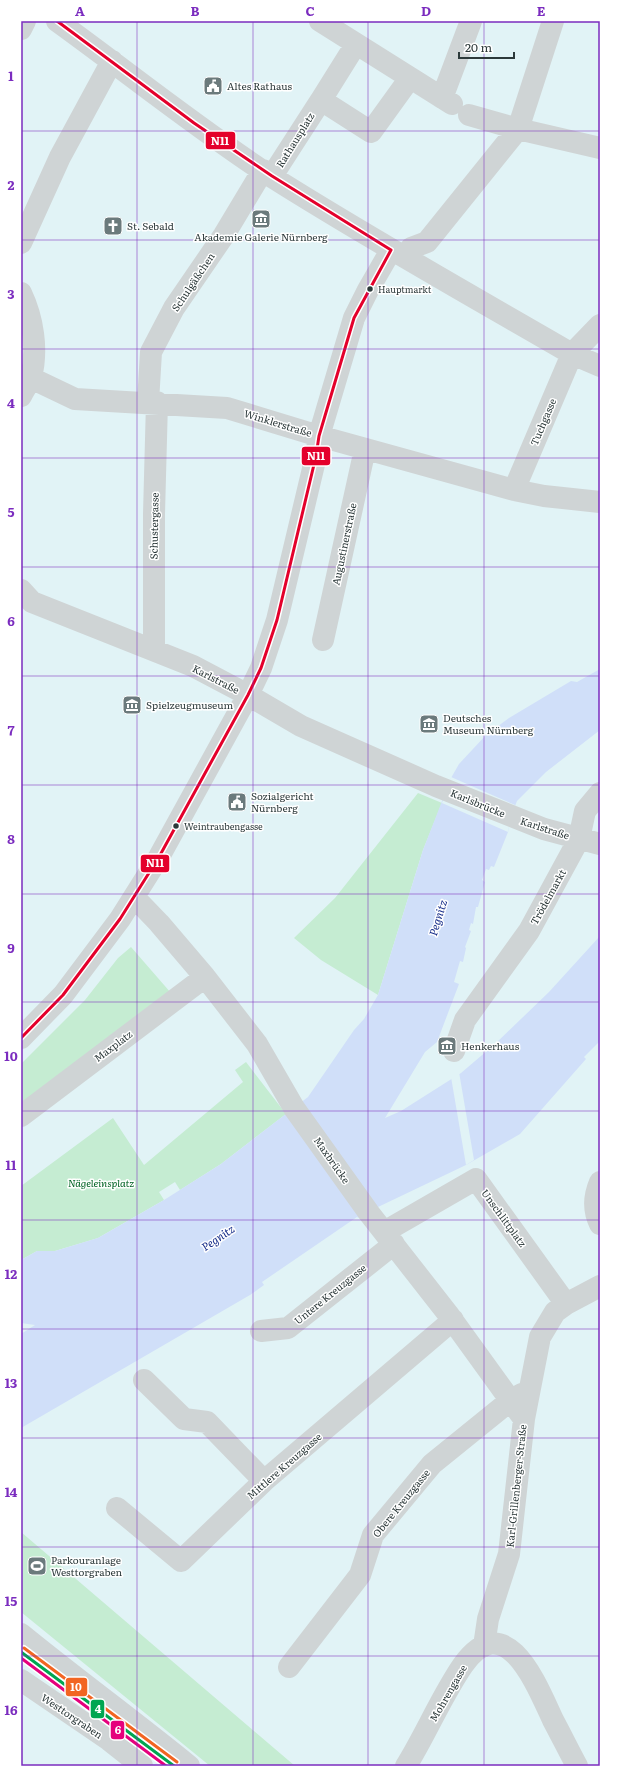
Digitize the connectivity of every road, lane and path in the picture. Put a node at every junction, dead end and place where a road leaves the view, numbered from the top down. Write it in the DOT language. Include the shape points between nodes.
graph roads {
  1 [pos="25,21"];
  2 [pos="58,21"];
  3 [pos="471,21"];
  4 [pos="553,21"];
  5 [pos="325,25"];
  6 [pos="21,29"];
  7 [pos="356,44"];
  8 [pos="112,61"];
  9 [pos="410,78"];
  10 [pos="321,100"];
  11 [pos="454,106"];
  12 [pos="520,124"];
  13 [pos="600,148"];
  14 [pos="267,173"];
  15 [pos="21,243"];
  16 [pos="399,254"];
  17 [pos="23,298"];
  18 [pos="600,325"];
  19 [pos="572,354"];
  20 [pos="600,366"];
  21 [pos="26,387"];
  22 [pos="153,402"];
  23 [pos="319,436"];
  24 [pos="365,448"];
  25 [pos="514,490"];
  26 [pos="600,502"];
  27 [pos="24,593"];
  28 [pos="323,640"];
  29 [pos="154,650"];
  30 [pos="248,694"];
  31 [pos="446,790"];
  32 [pos="600,794"];
  33 [pos="511,816"];
  34 [pos="590,841"];
  35 [pos="134,897"];
  36 [pos="205,977"];
  37 [pos="21,1038"];
  38 [pos="454,1051"];
  39 [pos="21,1116"];
  40 [pos="600,1182"];
  41 [pos="600,1224"];
  42 [pos="389,1238"];
  43 [pos="600,1286"];
  44 [pos="561,1304"];
  45 [pos="453,1314"];
  46 [pos="261,1331"];
  47 [pos="144,1380"];
  48 [pos="516,1397"];
  49 [pos="524,1418"];
  50 [pos="264,1481"];
  51 [pos="117,1508"];
  52 [pos="21,1634"];
  53 [pos="484,1646"];
  54 [pos="289,1667"];
  55 [pos="21,1680"];
  56 [pos="142,1766"];
  57 [pos="190,1766"];
  58 [pos="406,1766"];
  59 [pos="577,1766"];
  1 -- 6 [label="street"];
  2 -- 8 [label="street, Rathausplatz"];
  3 -- 11 [label="street" via="451,76"];
  4 -- 12 [label="street"];
  5 -- 7 [label="street"];
  7 -- 9 [label="street"];
  7 -- 10 [label="street, Rathausplatz"];
  8 -- 14 [label="street, Rathausplatz" via="194,123"];
  8 -- 15 [label="street" via="60,157"];
  9 -- 10 [label="street" via="371,132"];
  9 -- 11 [label="street"];
  10 -- 14 [label="street, Rathausplatz"];
  11 -- 12 [label="street"];
  12 -- 13 [label="street"];
  12 -- 16 [label="street" via="427,242"];
  14 -- 16 [label="street"];
  14 -- 22 [label="street, Schulgäßchen" via="174,308 151,352"];
  16 -- 19 [label="street"];
  16 -- 23 [label="street" via="368,290 354,318"];
  17 -- 21 [label="street, Winklerstraße" via="33,334 34,357"];
  18 -- 19 [label="street"];
  19 -- 20 [label="street"];
  19 -- 25 [label="street, Tuchgasse"];
  21 -- 22 [label="street, Winklerstraße" via="75,399"];
  22 -- 23 [label="street, Winklerstraße" via="227,408"];
  22 -- 29 [label="street, Schustergasse"];
  23 -- 24 [label="street, Winklerstraße"];
  23 -- 30 [label="street" via="277,620 261,668"];
  24 -- 25 [label="street, Winklerstraße"];
  24 -- 28 [label="street, Augustinerstraße"];
  25 -- 26 [label="street, Winklerstraße"];
  27 -- 29 [label="street, Karlstraße" via="32,602"];
  29 -- 30 [label="street, Karlstraße" via="193,666"];
  30 -- 31 [label="street, Karlstraße" via="301,726"];
  30 -- 35 [label="street"];
  31 -- 33 [label="street, Karlsbrücke"];
  32 -- 34 [label="street, Trödelmarkt" via="585,811"];
  33 -- 34 [label="street, Karlstraße" via="544,829"];
  34 -- 38 [label="street, Trödelmarkt" via="465,1020"];
  35 -- 36 [label="street"];
  35 -- 37 [label="street" via="63,995"];
  36 -- 39 [label="street, Maxplatz"];
  36 -- 42 [label="street, Maxbrücke" via="257,1044 294,1108"];
  40 -- 41 [label="street" via="595,1194 596,1214"];
  42 -- 44 [label="street, Unschlittplatz" via="476,1179"];
  42 -- 45 [label="street"];
  42 -- 46 [label="street, Untere Kreuzgasse" via="288,1328"];
  43 -- 44 [label="street"];
  44 -- 49 [label="street" via="540,1337"];
  45 -- 48 [label="street"];
  45 -- 50 [label="street, Mittlere Kreuzgasse"];
  47 -- 50 [label="street" via="184,1419 207,1422"];
  48 -- 49 [label="street"];
  48 -- 54 [label="street, Obere Kreuzgasse" via="432,1464 373,1535 360,1575"];
  49 -- 53 [label="street, Karl-Grillenberger-Straße" via="509,1554 488,1620"];
  50 -- 51 [label="street, Mittlere Kreuzgasse" via="181,1561"];
  52 -- 57 [label="street" via="79,1682"];
  53 -- 58 [label="street, Mohrengasse" via="478,1648 462,1666"];
  53 -- 59 [label="street" via="492,1644 507,1648 520,1658 534,1679"];
  55 -- 56 [label="street, Westtorgraben" via="109,1740"];
}
